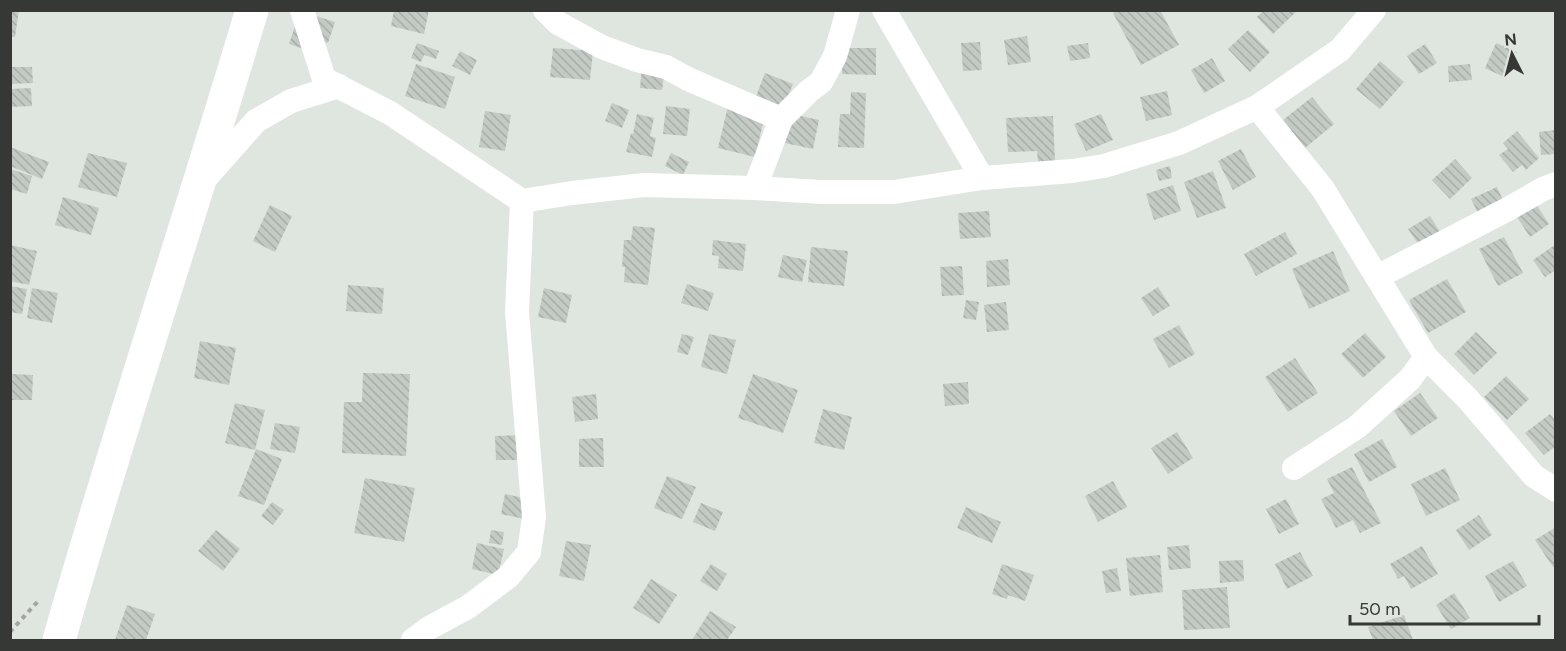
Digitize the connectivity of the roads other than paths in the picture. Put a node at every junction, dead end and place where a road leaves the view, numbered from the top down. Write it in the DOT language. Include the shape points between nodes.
graph roads {
  1 [pos="252,10"];
  2 [pos="302,10"];
  3 [pos="545,10"];
  4 [pos="848,10"];
  5 [pos="884,10"];
  6 [pos="1374,10"];
  7 [pos="339,86"];
  8 [pos="1257,107"];
  9 [pos="781,119"];
  10 [pos="982,178"];
  11 [pos="1556,184"];
  12 [pos="200,186"];
  13 [pos="755,188"];
  14 [pos="522,201"];
  15 [pos="1377,277"];
  16 [pos="1426,357"];
  17 [pos="1294,468"];
  18 [pos="1556,490"];
  19 [pos="58,640"];
  20 [pos="413,640"];
  1 -- 12 [label="highway"];
  2 -- 7 [label="street" via="324,79"];
  3 -- 9 [label="street" via="558,23 602,47 666,67"];
  4 -- 9 [label="street" via="835,56 821,82"];
  5 -- 10 [label="street"];
  6 -- 8 [label="street" via="1340,50"];
  7 -- 12 [label="street" via="291,101 256,121"];
  7 -- 14 [label="street" via="390,113"];
  8 -- 10 [label="street" via="1179,143 1104,166"];
  8 -- 15 [label="street" via="1323,189"];
  9 -- 13 [label="street"];
  10 -- 13 [label="street" via="894,192"];
  11 -- 15 [label="street"];
  12 -- 19 [label="highway"];
  13 -- 14 [label="street" via="645,185"];
  14 -- 20 [label="street" via="517,312 534,517 529,552 508,577"];
  15 -- 16 [label="street"];
  16 -- 17 [label="street" via="1410,379 1357,428"];
  16 -- 18 [label="street" via="1534,476"];
}
